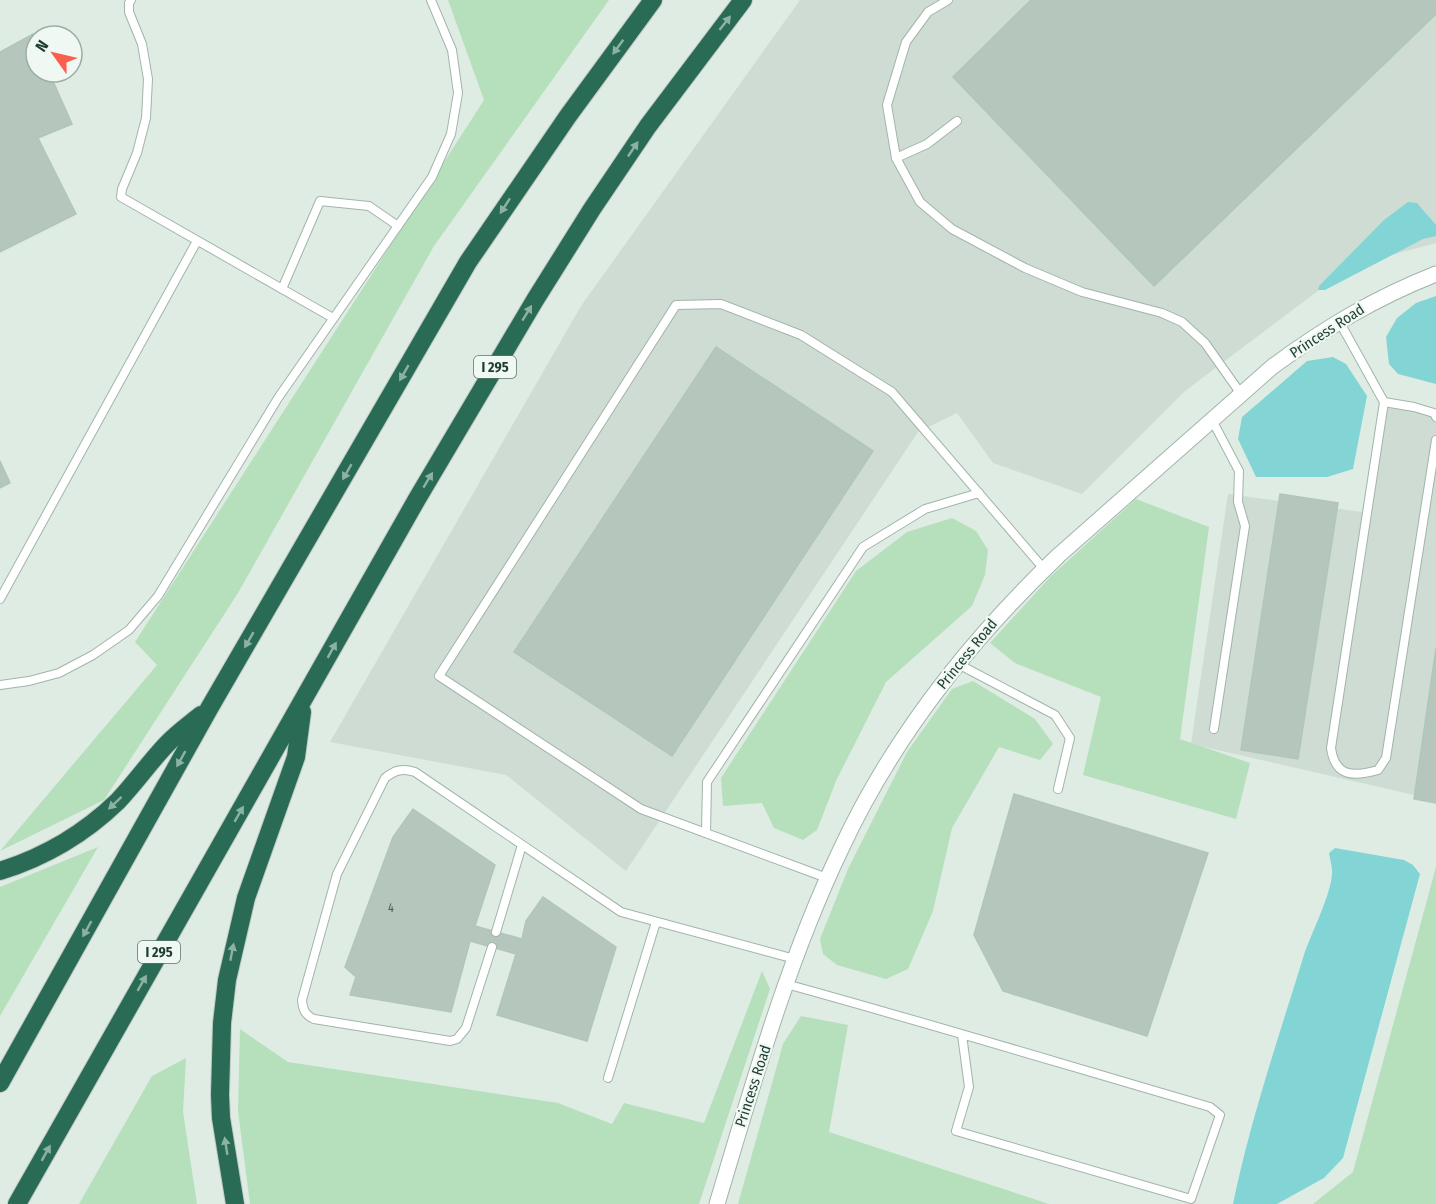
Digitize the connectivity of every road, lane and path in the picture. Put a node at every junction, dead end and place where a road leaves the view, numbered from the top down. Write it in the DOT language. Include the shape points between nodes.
graph roads {
  1 [pos="132,0"];
  2 [pos="431,0"];
  3 [pos="653,0"];
  4 [pos="743,0"];
  5 [pos="948,0"];
  6 [pos="957,121"];
  7 [pos="896,158"];
  8 [pos="398,226"];
  9 [pos="197,242"];
  10 [pos="1436,274"];
  11 [pos="282,289"];
  12 [pos="333,318"];
  13 [pos="1339,321"];
  14 [pos="1241,394"];
  15 [pos="1384,402"];
  16 [pos="1436,417"];
  17 [pos="1212,420"];
  18 [pos="1436,440"];
  19 [pos="979,493"];
  20 [pos="1044,569"];
  21 [pos="0,599"];
  22 [pos="958,664"];
  23 [pos="0,685"];
  24 [pos="304,702"];
  25 [pos="210,708"];
  26 [pos="1214,729"];
  27 [pos="1058,789"];
  28 [pos="706,834"];
  29 [pos="522,845"];
  30 [pos="0,871"];
  31 [pos="827,878"];
  32 [pos="656,922"];
  33 [pos="496,932"];
  34 [pos="492,947"];
  35 [pos="795,959"];
  36 [pos="786,984"];
  37 [pos="962,1035"];
  38 [pos="608,1078"];
  39 [pos="0,1083"];
  40 [pos="17,1204"];
  41 [pos="235,1204"];
  42 [pos="717,1204"];
  1 -- 9 [label="lane" via="129,12 142,44 148,80 146,118 121,198"];
  2 -- 8 [label="lane" via="452,50 458,93 451,134 432,177"];
  3 -- 25 [label="highway, one-way" via="468,262"];
  24 -- 4 [label="highway, I 295, one-way" via="417,499 535,300 648,126"];
  5 -- 7 [label="lane" via="928,12 906,42 893,81 887,105"];
  6 -- 7 [label="lane" via="927,144"];
  7 -- 14 [label="lane" via="921,202 952,229 1025,268 1082,292 1182,322 1205,344"];
  8 -- 11 [label="lane" via="369,207 321,201"];
  8 -- 12 [label="lane"];
  9 -- 11 [label="lane"];
  9 -- 21 [label="lane"];
  10 -- 13 [label="street, Princess Road" via="1393,291"];
  11 -- 12 [label="lane"];
  12 -- 23 [label="lane" via="278,398 158,596 129,630 59,673"];
  13 -- 14 [label="street, Princess Road" via="1272,367"];
  13 -- 15 [label="lane"];
  14 -- 17 [label="street, Princess Road"];
  15 -- 16 [label="lane" via="1414,407"];
  15 -- 18 [label="lane" via="1331,748 1333,761 1345,773 1360,775 1378,770 1386,758"];
  17 -- 20 [label="street, Princess Road"];
  17 -- 26 [label="lane" via="1239,471 1238,502 1245,526"];
  19 -- 20 [label="lane"];
  19 -- 28 [label="lane" via="925,509 863,547 707,782"];
  19 -- 28 [label="lane" via="892,392 801,335 721,304 676,305 439,676 641,809"];
  20 -- 22 [label="street, Princess Road"];
  22 -- 27 [label="lane" via="1055,715 1070,738"];
  22 -- 31 [label="street, Princess Road" via="901,742"];
  40 -- 24 [label="highway, I 295, one-way"];
  41 -- 24 [label="highway, one-way" via="221,1118 222,1023 227,980 246,898 296,757"];
  25 -- 30 [label="highway, one-way" via="167,743 141,777 84,829 57,848"];
  25 -- 39 [label="highway, one-way"];
  28 -- 31 [label="lane"];
  29 -- 32 [label="lane" via="621,912"];
  29 -- 33 [label="lane"];
  29 -- 34 [label="lane" via="415,772 406,769 391,773 337,874 303,1010 314,1019 457,1039 466,1028"];
  31 -- 35 [label="street, Princess Road"];
  32 -- 35 [label="lane"];
  32 -- 38 [label="lane"];
  35 -- 36 [label="street, Princess Road"];
  36 -- 37 [label="lane"];
  36 -- 42 [label="street, Princess Road"];
  37 -- 37 [label="lane" via="1210,1107 1220,1115 1191,1199 956,1131 969,1087"];
}
